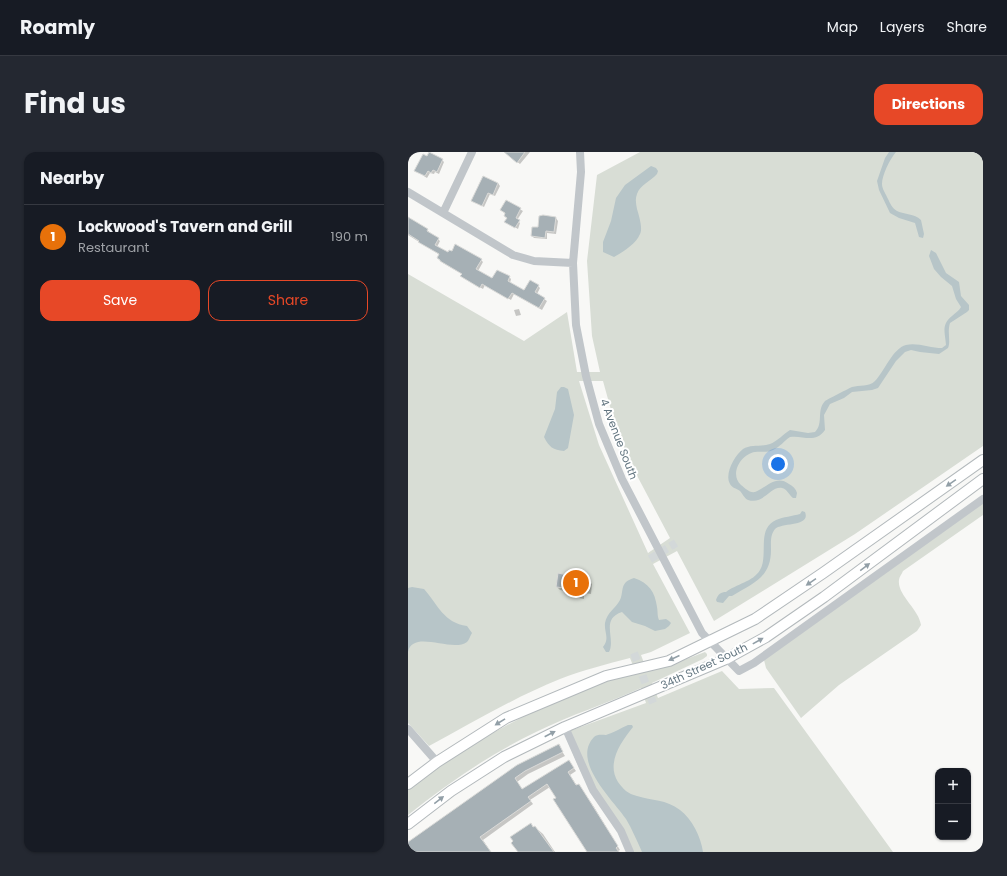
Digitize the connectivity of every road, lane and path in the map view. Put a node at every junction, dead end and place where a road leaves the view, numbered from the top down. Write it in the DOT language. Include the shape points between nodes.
graph roads {
  1 [pos="472,152"];
  2 [pos="580,152"];
  3 [pos="408,192"];
  4 [pos="443,213"];
  5 [pos="573,263"];
  6 [pos="983,460"];
  7 [pos="983,479"];
  8 [pos="983,499"];
  9 [pos="710,642"];
  10 [pos="726,659"];
  11 [pos="564,727"];
  12 [pos="408,729"];
  13 [pos="437,762"];
  14 [pos="408,784"];
  15 [pos="408,824"];
  16 [pos="630,852"];
  1 -- 4 [label="street"];
  2 -- 5 [label="street, 4 Avenue South" via="581,172"];
  3 -- 4 [label="street"];
  4 -- 5 [label="street" via="513,255 534,261"];
  5 -- 9 [label="street, 4 Avenue South" via="576,325 599,424 630,497 702,633"];
  6 -- 9 [label="main road, 34th Street South, one-way" via="805,586 755,619"];
  10 -- 7 [label="main road, 34th Street South, one-way" via="766,637 824,597"];
  8 -- 10 [label="street, 4 Avenue South" via="754,663 739,671"];
  9 -- 10 [label="street, 4 Avenue South"];
  9 -- 13 [label="main road, 34th Street South, one-way" via="669,661 606,676 506,718"];
  10 -- 11 [label="main road, 34th Street South"];
  15 -- 11 [label="main road, 34th Street South, one-way" via="451,790 497,761"];
  11 -- 16 [label="street" via="593,790 621,831"];
  12 -- 13 [label="street"];
  13 -- 14 [label="main road, 34th Street South"];
}
